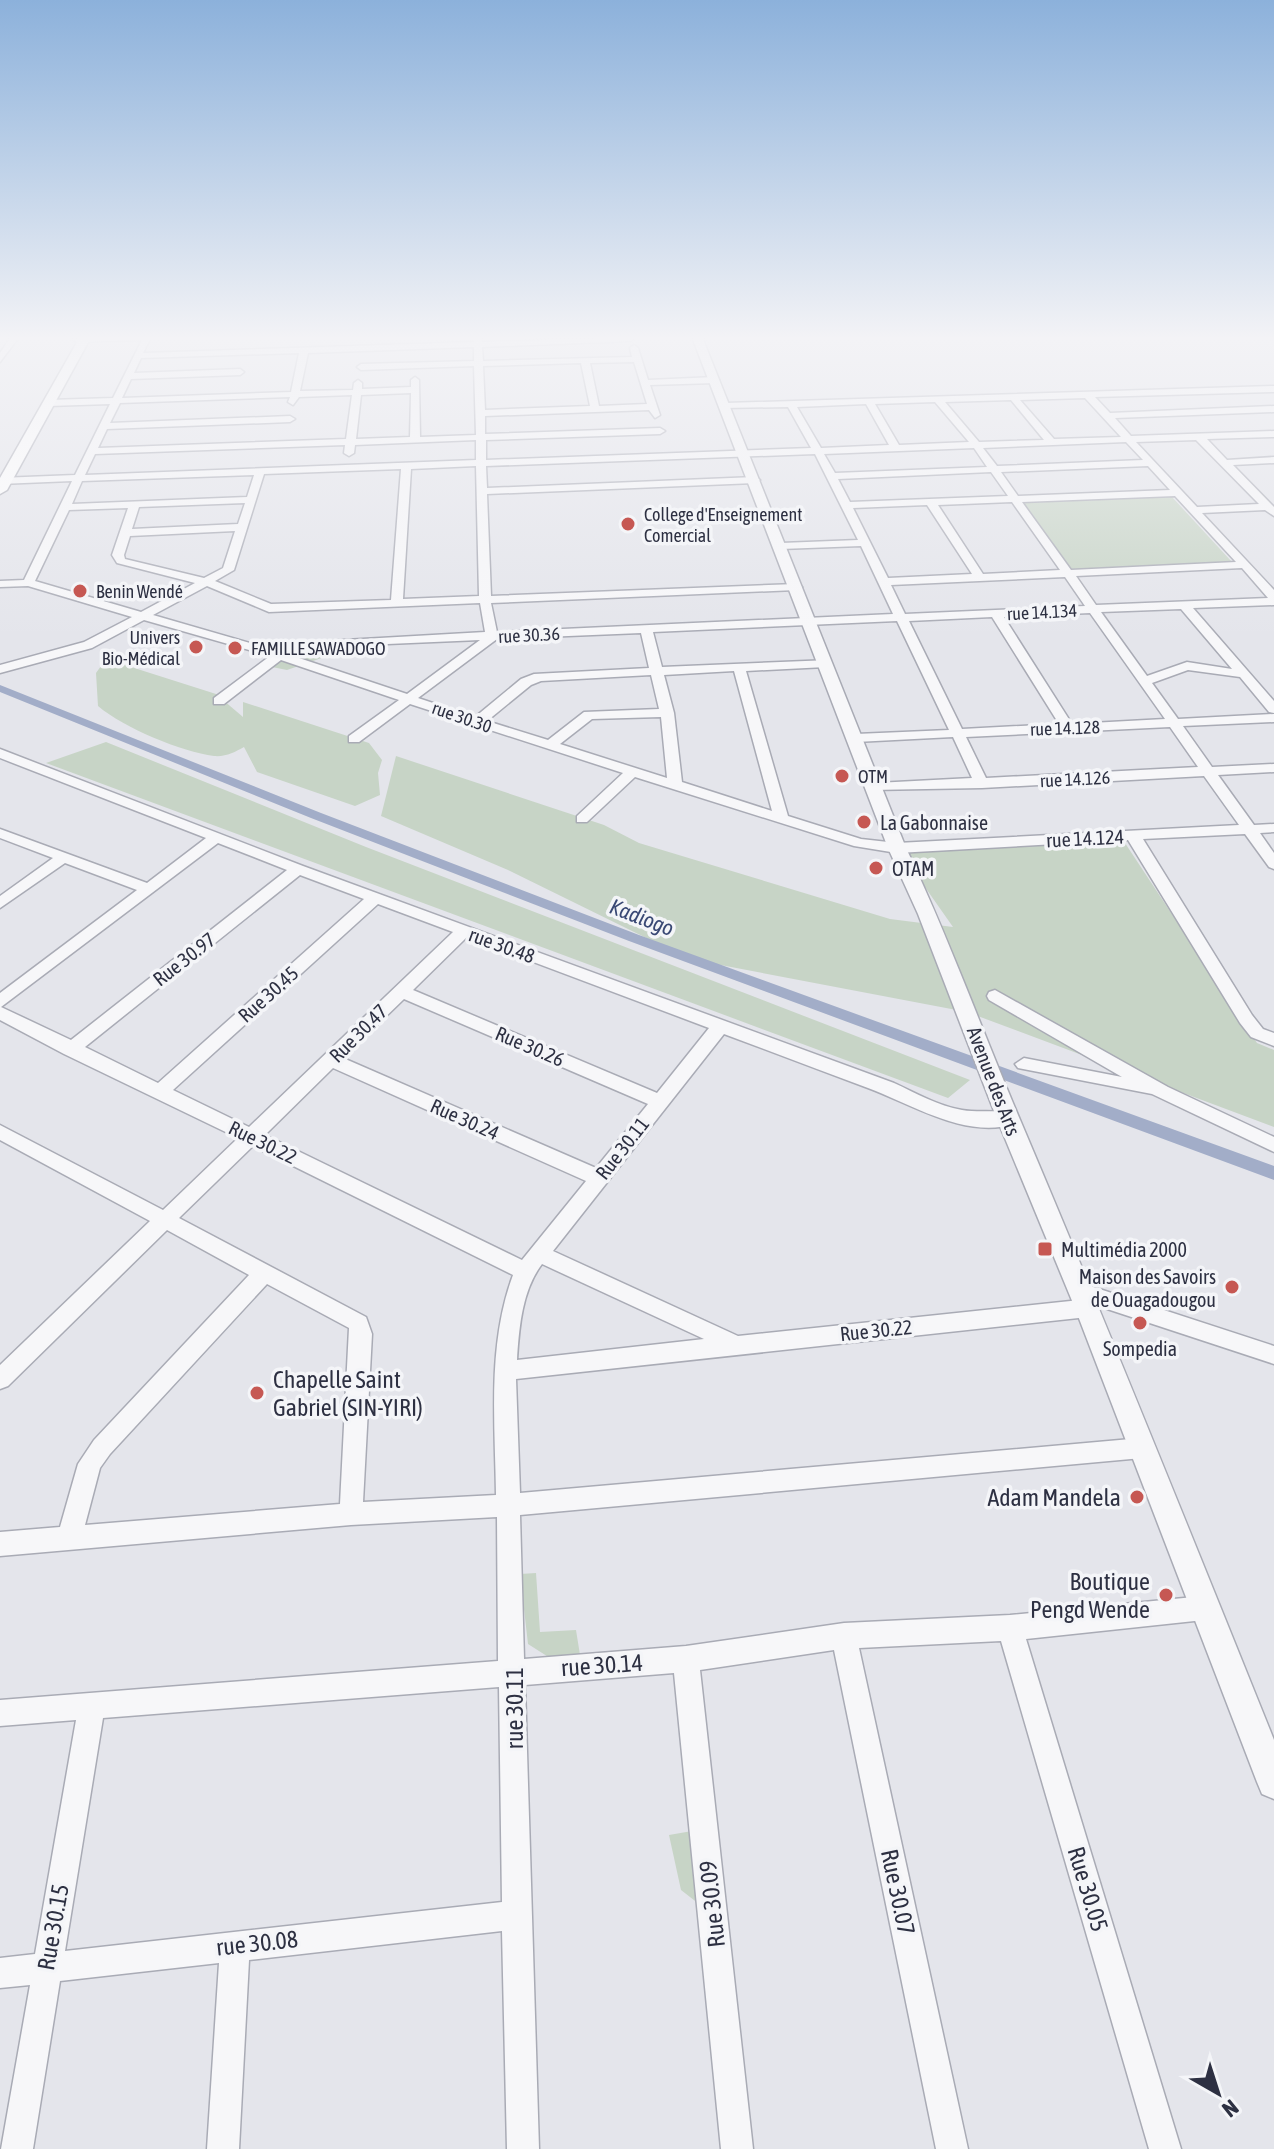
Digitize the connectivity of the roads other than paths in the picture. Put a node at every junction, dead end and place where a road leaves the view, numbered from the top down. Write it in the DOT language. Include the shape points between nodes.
graph roads {
  1 [pos="25,437"];
  2 [pos="28,437"];
  3 [pos="101,437"];
  4 [pos="286,437"];
  5 [pos="351,437"];
  6 [pos="476,437"];
  7 [pos="482,437"];
  8 [pos="662,437"];
  9 [pos="738,437"];
  10 [pos="809,437"];
  11 [pos="889,437"];
  12 [pos="970,437"];
  13 [pos="1047,437"];
  14 [pos="1125,437"];
  15 [pos="1192,437"];
  16 [pos="1199,437"];
  17 [pos="415,440"];
  18 [pos="1127,440"];
  19 [pos="1050,441"];
  20 [pos="350,442"];
  21 [pos="285,444"];
  22 [pos="976,444"];
  23 [pos="895,447"];
  24 [pos="95,451"];
  25 [pos="816,451"];
  26 [pos="744,453"];
  27 [pos="669,455"];
  28 [pos="1274,460"];
  29 [pos="482,462"];
  30 [pos="1148,463"];
  31 [pos="1224,463"];
  32 [pos="406,466"];
  33 [pos="348,467"];
  34 [pos="993,470"];
  35 [pos="260,472"];
  36 [pos="832,476"];
  37 [pos="79,478"];
  38 [pos="1,480"];
  39 [pos="755,480"];
  40 [pos="482,491"];
  41 [pos="1176,493"];
  42 [pos="1012,497"];
  43 [pos="252,500"];
  44 [pos="930,501"];
  45 [pos="135,504"];
  46 [pos="846,505"];
  47 [pos="67,507"];
  48 [pos="1192,510"];
  49 [pos="1270,510"];
  50 [pos="241,527"];
  51 [pos="124,533"];
  52 [pos="863,543"];
  53 [pos="781,546"];
  54 [pos="1243,565"];
  55 [pos="1066,571"];
  56 [pos="979,576"];
  57 [pos="200,582"];
  58 [pos="883,582"];
  59 [pos="28,583"];
  60 [pos="0,584"];
  61 [pos="796,587"];
  62 [pos="1274,599"];
  63 [pos="485,600"];
  64 [pos="397,604"];
  65 [pos="1184,605"];
  66 [pos="1092,609"];
  67 [pos="996,614"];
  68 [pos="144,617"];
  69 [pos="901,618"];
  70 [pos="811,622"];
  71 [pos="646,630"];
  72 [pos="492,637"];
  73 [pos="247,646"];
  74 [pos="279,655"];
  75 [pos="826,663"];
  76 [pos="739,667"];
  77 [pos="0,669"];
  78 [pos="655,671"];
  79 [pos="1244,674"];
  80 [pos="1146,681"];
  81 [pos="408,698"];
  82 [pos="219,701"];
  83 [pos="1274,709"];
  84 [pos="667,713"];
  85 [pos="1274,718"];
  86 [pos="477,722"];
  87 [pos="1176,723"];
  88 [pos="1068,728"];
  89 [pos="959,733"];
  90 [pos="856,738"];
  91 [pos="354,739"];
  92 [pos="550,745"];
  93 [pos="0,753"];
  94 [pos="1274,768"];
  95 [pos="632,772"];
  96 [pos="1211,772"];
  97 [pos="982,784"];
  98 [pos="675,785"];
  99 [pos="876,787"];
  100 [pos="582,819"];
  101 [pos="782,819"];
  102 [pos="1274,828"];
  103 [pos="1250,830"];
  104 [pos="0,833"];
  105 [pos="1133,836"];
  106 [pos="217,837"];
  107 [pos="897,848"];
  108 [pos="64,857"];
  109 [pos="1274,864"];
  110 [pos="298,869"];
  111 [pos="148,889"];
  112 [pos="376,897"];
  113 [pos="0,903"];
  114 [pos="464,931"];
  115 [pos="400,991"];
  116 [pos="995,996"];
  117 [pos="0,1002"];
  118 [pos="0,1013"];
  119 [pos="720,1027"];
  120 [pos="1274,1040"];
  121 [pos="70,1050"];
  122 [pos="331,1060"];
  123 [pos="1024,1064"];
  124 [pos="160,1091"];
  125 [pos="1162,1092"];
  126 [pos="659,1101"];
  127 [pos="1008,1119"];
  128 [pos="0,1132"];
  129 [pos="253,1137"];
  130 [pos="1274,1145"];
  131 [pos="599,1178"];
  132 [pos="163,1222"];
  133 [pos="533,1262"];
  134 [pos="263,1274"];
  135 [pos="1084,1300"];
  136 [pos="737,1345"];
  137 [pos="1271,1359"];
  138 [pos="505,1371"];
  139 [pos="0,1379"];
  140 [pos="1142,1448"];
  141 [pos="508,1505"];
  142 [pos="351,1514"];
  143 [pos="69,1538"];
  144 [pos="0,1544"];
  145 [pos="1204,1608"];
  146 [pos="1010,1628"];
  147 [pos="844,1636"];
  148 [pos="686,1659"];
  149 [pos="514,1671"];
  150 [pos="92,1705"];
  151 [pos="0,1713"];
  152 [pos="1274,1782"];
  153 [pos="515,1915"];
  154 [pos="235,1945"];
  155 [pos="46,1967"];
  156 [pos="0,1973"];
  157 [pos="17,2149"];
  158 [pos="223,2149"];
  159 [pos="523,2149"];
  160 [pos="737,2149"];
  161 [pos="952,2149"];
  162 [pos="1165,2149"];
  1 -- 38 [label="main road"];
  2 -- 38 [label="main road"];
  3 -- 24 [label="street"];
  4 -- 21 [label="street"];
  5 -- 20 [label="street"];
  6 -- 17 [label="street"];
  7 -- 29 [label="street"];
  8 -- 27 [label="street"];
  9 -- 26 [label="street, Avenue des Arts"];
  10 -- 25 [label="street"];
  11 -- 23 [label="street"];
  12 -- 22 [label="street"];
  13 -- 19 [label="street"];
  14 -- 18 [label="street"];
  15 -- 18 [label="street"];
  16 -- 31 [label="street"];
  17 -- 20 [label="street"];
  18 -- 19 [label="street"];
  18 -- 30 [label="street"];
  19 -- 22 [label="street"];
  20 -- 21 [label="street"];
  20 -- 33 [label="street"];
  21 -- 24 [label="street"];
  22 -- 23 [label="street"];
  22 -- 34 [label="street"];
  23 -- 25 [label="street"];
  24 -- 37 [label="street"];
  25 -- 26 [label="street"];
  25 -- 36 [label="street"];
  26 -- 27 [label="street"];
  26 -- 39 [label="street, Avenue des Arts"];
  27 -- 29 [label="street"];
  28 -- 31 [label="street"];
  29 -- 32 [label="street"];
  29 -- 40 [label="street"];
  30 -- 34 [label="street"];
  30 -- 41 [label="street"];
  31 -- 49 [label="street" via="1256,488"];
  32 -- 33 [label="street"];
  32 -- 64 [label="street"];
  33 -- 35 [label="street"];
  34 -- 36 [label="street"];
  34 -- 42 [label="street"];
  35 -- 37 [label="street"];
  35 -- 43 [label="street"];
  36 -- 46 [label="street"];
  37 -- 38 [label="street"];
  37 -- 47 [label="street"];
  39 -- 40 [label="street"];
  39 -- 53 [label="street, Avenue des Arts"];
  40 -- 63 [label="street"];
  41 -- 42 [label="street"];
  41 -- 48 [label="street"];
  42 -- 44 [label="street"];
  42 -- 55 [label="street"];
  43 -- 45 [label="street"];
  43 -- 50 [label="street"];
  44 -- 46 [label="street"];
  44 -- 56 [label="street"];
  45 -- 47 [label="street"];
  45 -- 51 [label="street"];
  46 -- 52 [label="street"];
  47 -- 59 [label="street"];
  48 -- 49 [label="street"];
  48 -- 54 [label="street"];
  50 -- 51 [label="street"];
  50 -- 57 [label="street" via="228,570"];
  51 -- 57 [label="street" via="121,561"];
  52 -- 53 [label="street"];
  52 -- 58 [label="street"];
  53 -- 61 [label="street, Avenue des Arts"];
  54 -- 55 [label="street"];
  54 -- 62 [label="street"];
  55 -- 56 [label="street"];
  55 -- 66 [label="street"];
  56 -- 58 [label="street"];
  57 -- 64 [label="street" via="278,609"];
  57 -- 68 [label="street"];
  58 -- 69 [label="street"];
  59 -- 60 [label="street, rue 30.30"];
  59 -- 68 [label="street, rue 30.30"];
  61 -- 63 [label="street"];
  61 -- 70 [label="street, Avenue des Arts"];
  62 -- 65 [label="street, rue 14.134"];
  63 -- 64 [label="street"];
  63 -- 72 [label="street"];
  65 -- 66 [label="street, rue 14.134"];
  65 -- 79 [label="street"];
  66 -- 67 [label="street, rue 14.134"];
  66 -- 80 [label="street"];
  67 -- 69 [label="street, rue 14.134"];
  67 -- 88 [label="street"];
  68 -- 73 [label="street, rue 30.30"];
  68 -- 77 [label="street" via="88,645"];
  69 -- 70 [label="street, rue 14.134"];
  69 -- 89 [label="street"];
  70 -- 71 [label="street, rue 30.36"];
  70 -- 75 [label="street, Avenue des Arts"];
  71 -- 72 [label="street, rue 30.36"];
  71 -- 78 [label="street"];
  72 -- 73 [label="street, rue 30.36"];
  72 -- 81 [label="street"];
  73 -- 74 [label="street, rue 30.30"];
  74 -- 81 [label="street, rue 30.30"];
  74 -- 82 [label="street"];
  75 -- 76 [label="street"];
  75 -- 90 [label="street, Avenue des Arts"];
  76 -- 78 [label="street"];
  76 -- 101 [label="street"];
  78 -- 84 [label="street"];
  78 -- 86 [label="street" via="539,677"];
  79 -- 80 [label="street" via="1187,666"];
  79 -- 83 [label="street"];
  80 -- 87 [label="street"];
  81 -- 86 [label="street, rue 30.30"];
  81 -- 91 [label="street"];
  84 -- 92 [label="street" via="589,715"];
  84 -- 98 [label="street"];
  85 -- 87 [label="street, rue 14.128"];
  86 -- 92 [label="street, rue 30.30"];
  87 -- 88 [label="street, rue 14.128"];
  87 -- 96 [label="street"];
  88 -- 89 [label="street, rue 14.128"];
  89 -- 90 [label="street, rue 14.128"];
  89 -- 97 [label="street"];
  90 -- 99 [label="street, Avenue des Arts"];
  92 -- 95 [label="street, rue 30.30"];
  93 -- 106 [label="street, rue 30.48"];
  94 -- 96 [label="street, rue 14.126"];
  95 -- 98 [label="street, rue 30.30"];
  95 -- 100 [label="street"];
  96 -- 97 [label="street, rue 14.126"];
  96 -- 103 [label="street"];
  97 -- 99 [label="street, rue 14.126"];
  98 -- 101 [label="street, rue 30.30"];
  99 -- 107 [label="street, Avenue des Arts"];
  101 -- 107 [label="street, rue 30.30" via="859,843"];
  102 -- 103 [label="street, rue 14.124"];
  103 -- 105 [label="street, rue 14.124"];
  103 -- 109 [label="street"];
  104 -- 108 [label="street"];
  105 -- 107 [label="street, rue 14.124"];
  105 -- 120 [label="street" via="1246,1019 1257,1033"];
  106 -- 110 [label="street, rue 30.48"];
  106 -- 111 [label="street"];
  107 -- 127 [label="street, Avenue des Arts"];
  108 -- 111 [label="street"];
  108 -- 113 [label="street"];
  110 -- 112 [label="street, rue 30.48"];
  110 -- 121 [label="street, Rue 30.97"];
  111 -- 117 [label="street"];
  112 -- 114 [label="street, rue 30.48"];
  112 -- 124 [label="street, Rue 30.45"];
  114 -- 115 [label="street, Rue 30.47"];
  114 -- 119 [label="street, rue 30.48"];
  115 -- 122 [label="street, Rue 30.47"];
  115 -- 126 [label="street, Rue 30.26"];
  116 -- 125 [label="street"];
  118 -- 121 [label="street, Rue 30.22"];
  119 -- 126 [label="street, Rue 30.11"];
  119 -- 127 [label="street, rue 30.48" via="888,1088 948,1116"];
  121 -- 124 [label="street, Rue 30.22"];
  122 -- 129 [label="street, Rue 30.47"];
  122 -- 131 [label="street, Rue 30.24"];
  123 -- 125 [label="street"];
  124 -- 129 [label="street, Rue 30.22"];
  125 -- 130 [label="street"];
  126 -- 131 [label="street, Rue 30.11"];
  127 -- 135 [label="street, Avenue des Arts"];
  128 -- 132 [label="street"];
  129 -- 132 [label="street, Rue 30.47"];
  129 -- 133 [label="street, Rue 30.22"];
  131 -- 133 [label="street, Rue 30.11"];
  132 -- 134 [label="street"];
  132 -- 139 [label="street, Rue 30.47"];
  133 -- 136 [label="street, Rue 30.22"];
  133 -- 138 [label="street, rue 30.11" via="513,1310"];
  134 -- 142 [label="street" via="354,1319 360,1328"];
  134 -- 143 [label="street" via="102,1447 90,1464"];
  135 -- 136 [label="street, Rue 30.22"];
  135 -- 137 [label="street"];
  135 -- 140 [label="street, Avenue des Arts"];
  136 -- 138 [label="street"];
  138 -- 141 [label="street, rue 30.11"];
  140 -- 141 [label="street"];
  140 -- 145 [label="street, Avenue des Arts"];
  141 -- 142 [label="street"];
  141 -- 149 [label="street, rue 30.11"];
  142 -- 143 [label="street"];
  143 -- 144 [label="street"];
  145 -- 146 [label="street, rue 30.14"];
  145 -- 152 [label="street, Avenue des Arts"];
  146 -- 147 [label="street, rue 30.14"];
  146 -- 162 [label="street, Rue 30.05"];
  147 -- 148 [label="street, rue 30.14"];
  147 -- 161 [label="street, Rue 30.07"];
  148 -- 149 [label="street, rue 30.14"];
  148 -- 160 [label="street, Rue 30.09"];
  149 -- 150 [label="street, rue 30.14"];
  149 -- 153 [label="street, rue 30.11"];
  150 -- 151 [label="street, rue 30.14"];
  150 -- 155 [label="street, Rue 30.15"];
  153 -- 154 [label="street, rue 30.08"];
  153 -- 159 [label="street, rue 30.11"];
  154 -- 155 [label="street, rue 30.08"];
  154 -- 158 [label="street"];
  155 -- 156 [label="street, rue 30.08"];
  155 -- 157 [label="street, Rue 30.15"];
}
